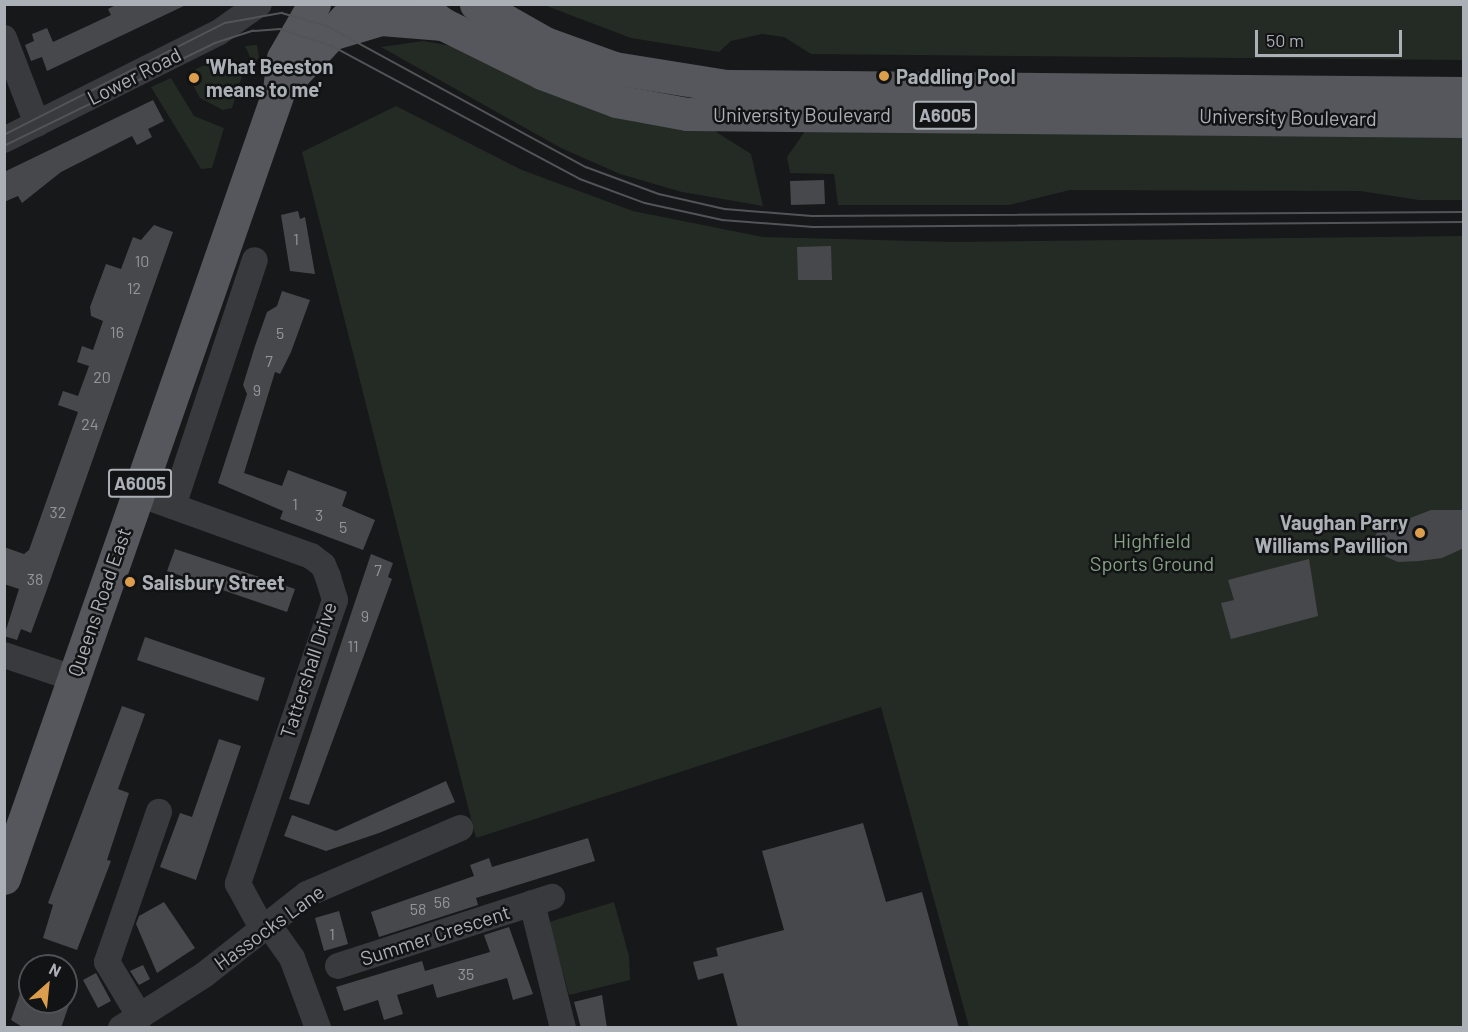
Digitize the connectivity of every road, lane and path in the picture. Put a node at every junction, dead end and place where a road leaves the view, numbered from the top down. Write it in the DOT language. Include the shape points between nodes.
graph roads {
  1 [pos="259,4"];
  2 [pos="314,4"];
  3 [pos="358,4"];
  4 [pos="417,4"];
  5 [pos="476,4"];
  6 [pos="444,24"];
  7 [pos="332,34"];
  8 [pos="4,38"];
  9 [pos="279,90"];
  10 [pos="1464,93"];
  11 [pos="1464,121"];
  12 [pos="37,123"];
  13 [pos="4,140"];
  14 [pos="255,260"];
  15 [pos="136,493"];
  16 [pos="172,506"];
  17 [pos="4,655"];
  18 [pos="73,678"];
  19 [pos="159,812"];
  20 [pos="460,828"];
  21 [pos="4,878"];
  22 [pos="265,926"];
  23 [pos="338,966"];
  24 [pos="130,1022"];
  25 [pos="318,1028"];
  26 [pos="563,1028"];
  1 -- 12 [label="street, Lower Road" via="236,23"];
  2 -- 9 [label="main road, Queens Road East / A6005" via="288,46"];
  3 -- 7 [label="main road, Queens Road East / A6005"];
  4 -- 6 [label="main road, University Boulevard / A6005"];
  5 -- 10 [label="main road, University Boulevard / A6005" via="545,44 582,57 644,75 725,86"];
  6 -- 7 [label="main road, A6005" via="381,19"];
  6 -- 11 [label="main road, University Boulevard / A6005" via="542,73 616,100 687,114"];
  7 -- 9 [label="main road, Queens Road East / A6005"];
  8 -- 12 [label="street"];
  9 -- 15 [label="main road, Queens Road East / A6005"];
  12 -- 13 [label="street, Lower Road"];
  14 -- 16 [label="street"];
  15 -- 16 [label="street, Tattershall Drive"];
  15 -- 18 [label="main road, Queens Road East / A6005"];
  16 -- 22 [label="street, Tattershall Drive" via="311,556 323,565 335,600 243,860 238,884"];
  17 -- 18 [label="street"];
  18 -- 21 [label="main road, Queens Road East / A6005"];
  19 -- 24 [label="street" via="107,962"];
  20 -- 22 [label="street, Hassocks Lane" via="307,894"];
  22 -- 24 [label="street, Hassocks Lane" via="204,975"];
  22 -- 25 [label="street" via="292,958"];
  23 -- 26 [label="street, Summer Crescent" via="542,900"];
}
